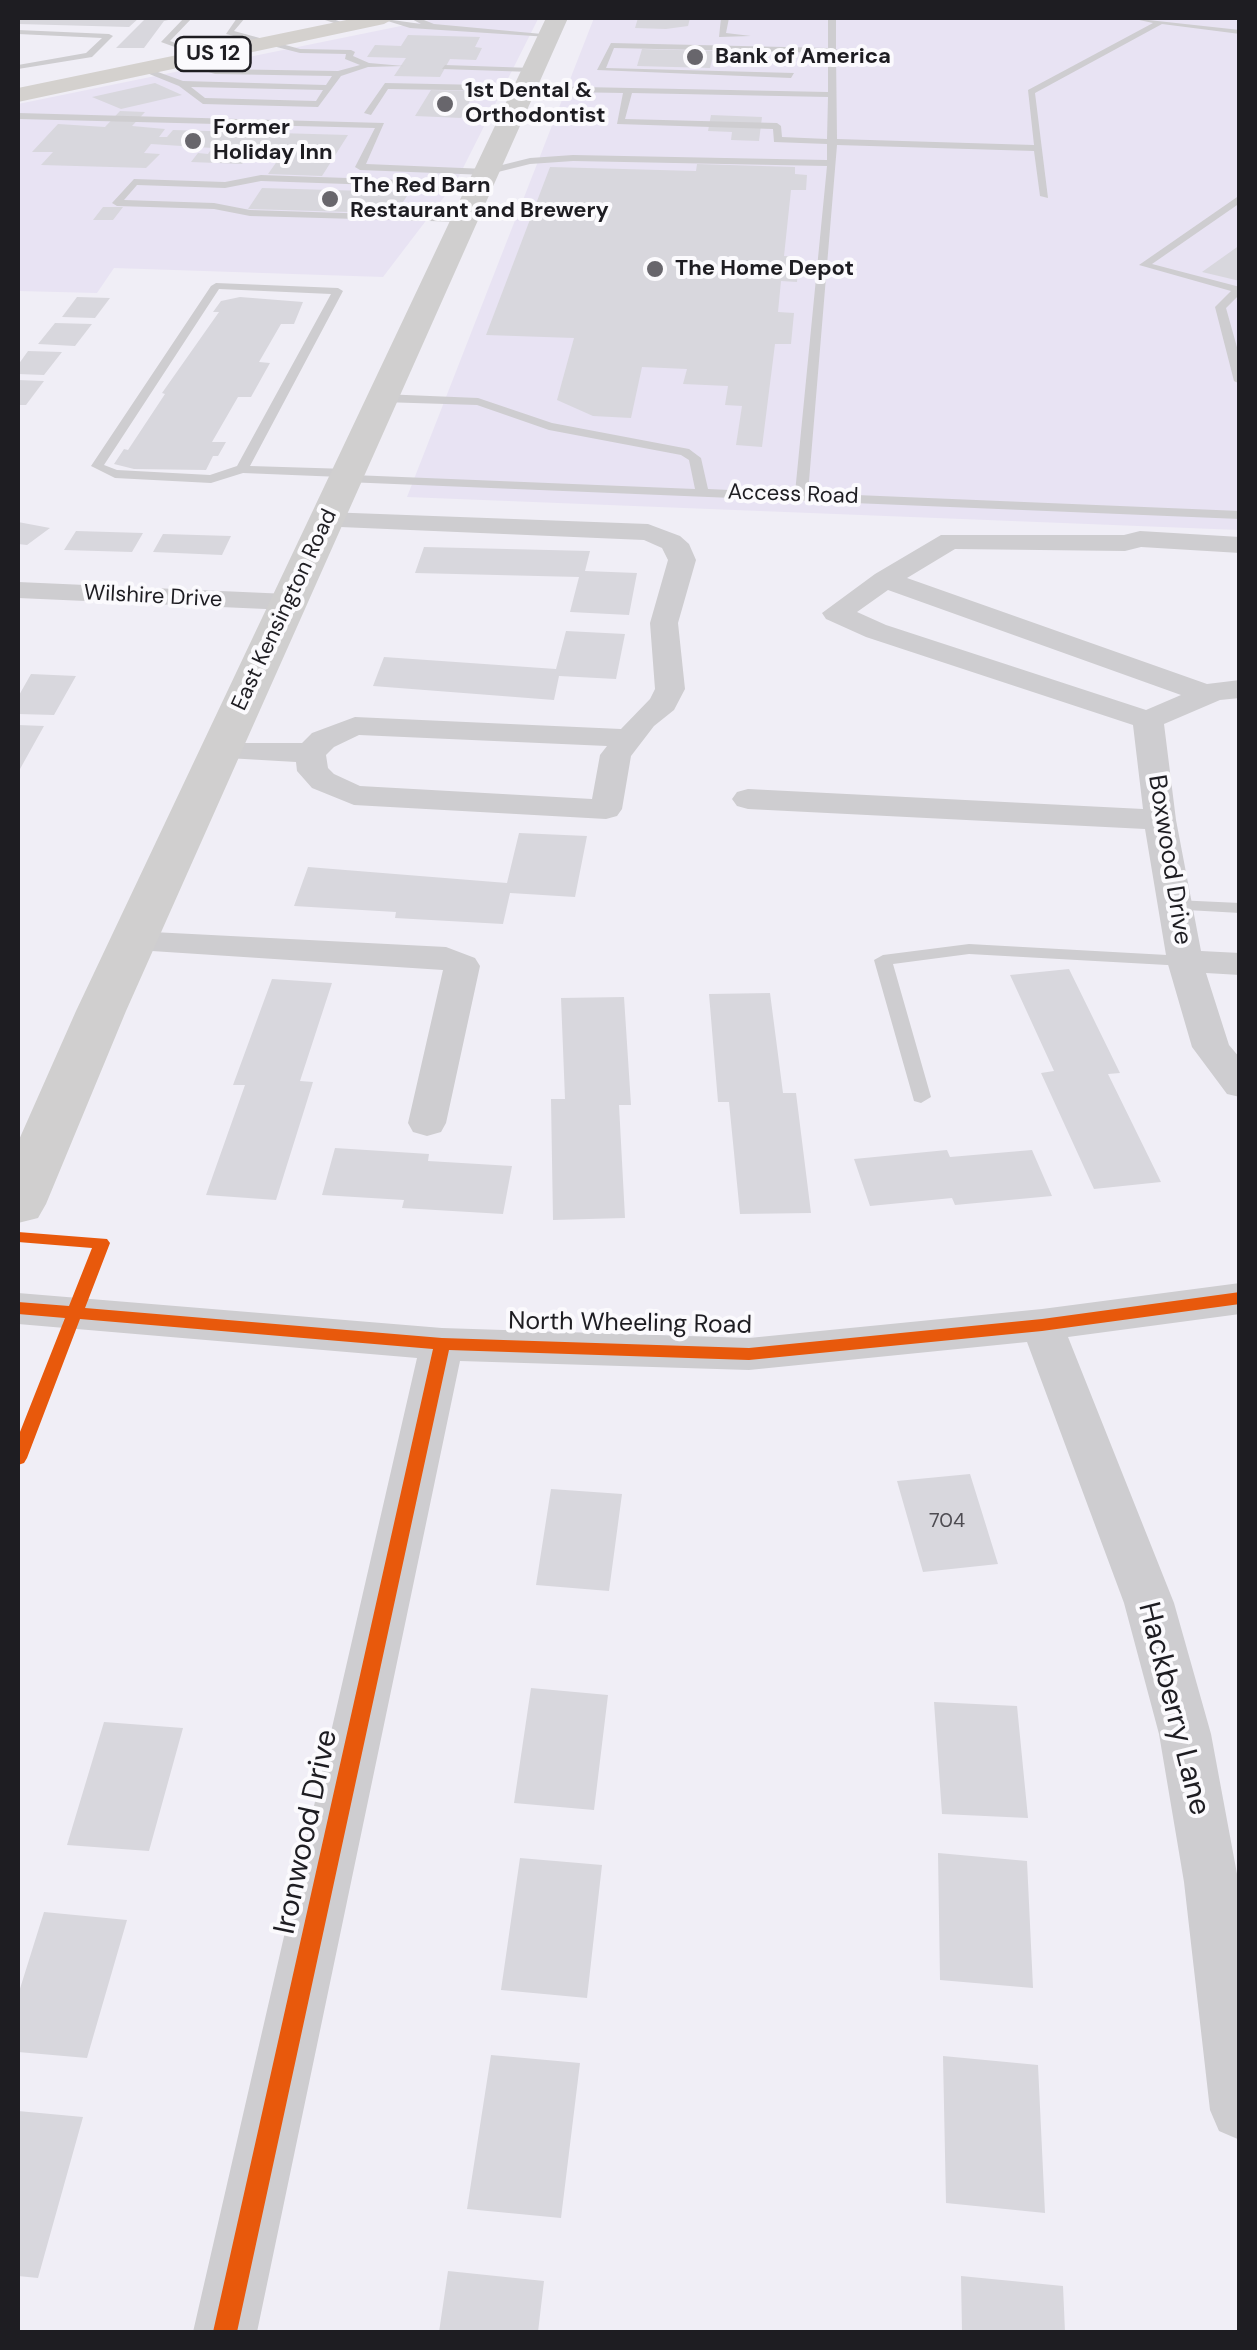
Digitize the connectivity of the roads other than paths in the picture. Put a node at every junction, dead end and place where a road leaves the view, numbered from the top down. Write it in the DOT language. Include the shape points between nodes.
graph roads {
  1 [pos="188,18"];
  2 [pos="241,18"];
  3 [pos="323,18"];
  4 [pos="383,18"];
  5 [pos="414,18"];
  6 [pos="725,18"];
  7 [pos="832,18"];
  8 [pos="1134,18"];
  9 [pos="1220,18"];
  10 [pos="1160,23"];
  11 [pos="346,26"];
  12 [pos="433,26"];
  13 [pos="553,26"];
  14 [pos="1206,29"];
  15 [pos="18,32"];
  16 [pos="1240,32"];
  17 [pos="702,35"];
  18 [pos="722,35"];
  19 [pos="754,36"];
  20 [pos="818,37"];
  21 [pos="834,37"];
  22 [pos="264,43"];
  23 [pos="739,48"];
  24 [pos="835,51"];
  25 [pos="202,56"];
  26 [pos="368,66"];
  27 [pos="400,66"];
  28 [pos="18,67"];
  29 [pos="689,72"];
  30 [pos="180,73"];
  31 [pos="733,74"];
  32 [pos="338,75"];
  33 [pos="791,75"];
  34 [pos="527,82"];
  35 [pos="328,88"];
  36 [pos="628,90"];
  37 [pos="684,92"];
  38 [pos="18,95"];
  39 [pos="834,95"];
  40 [pos="368,113"];
  41 [pos="18,116"];
  42 [pos="832,142"];
  43 [pos="1038,148"];
  44 [pos="832,163"];
  45 [pos="409,184"];
  46 [pos="476,193"];
  47 [pos="1045,196"];
  48 [pos="1240,198"];
  49 [pos="391,217"];
  50 [pos="1239,290"];
  51 [pos="1240,381"];
  52 [pos="380,402"];
  53 [pos="242,468"];
  54 [pos="347,475"];
  55 [pos="702,492"];
  56 [pos="802,496"];
  57 [pos="1240,515"];
  58 [pos="326,520"];
  59 [pos="1240,544"];
  60 [pos="884,580"];
  61 [pos="18,590"];
  62 [pos="288,602"];
  63 [pos="1223,691"];
  64 [pos="1148,720"];
  65 [pos="626,738"];
  66 [pos="221,750"];
  67 [pos="310,753"];
  68 [pos="748,799"];
  69 [pos="1160,820"];
  70 [pos="1175,905"];
  71 [pos="1240,908"];
  72 [pos="133,942"];
  73 [pos="1186,961"];
  74 [pos="1240,964"];
  75 [pos="1240,1085"];
  76 [pos="921,1097"];
  77 [pos="426,1123"];
  78 [pos="18,1204"];
  79 [pos="1240,1298"];
  80 [pos="18,1308"];
  81 [pos="1042,1325"];
  82 [pos="442,1344"];
  83 [pos="1240,2110"];
  84 [pos="225,2332"];
  1 -- 25 [label="lane" via="165,42"];
  2 -- 22 [label="lane" via="229,32"];
  3 -- 11 [label="lane"];
  4 -- 11 [label="main road, US 12"];
  4 -- 12 [label="lane"];
  5 -- 12 [label="lane"];
  6 -- 18 [label="lane"];
  7 -- 21 [label="lane"];
  8 -- 10 [label="lane"];
  9 -- 14 [label="lane"];
  10 -- 14 [label="lane"];
  10 -- 43 [label="lane" via="1031,92"];
  11 -- 22 [label="main road, US 12"];
  12 -- 13 [label="lane"];
  13 -- 34 [label="main road, East Kensington Road"];
  14 -- 16 [label="lane"];
  15 -- 28 [label="lane" via="109,36 89,55"];
  17 -- 18 [label="lane"];
  18 -- 19 [label="lane"];
  20 -- 21 [label="lane"];
  21 -- 24 [label="lane"];
  22 -- 25 [label="main road, US 12"];
  22 -- 26 [label="lane" via="351,52 348,57"];
  23 -- 24 [label="lane"];
  23 -- 29 [label="lane" via="611,45 601,70"];
  23 -- 31 [label="lane"];
  24 -- 39 [label="lane"];
  25 -- 30 [label="main road, US 12"];
  26 -- 27 [label="lane"];
  26 -- 32 [label="lane"];
  29 -- 31 [label="lane"];
  29 -- 37 [label="lane"];
  30 -- 32 [label="lane"];
  30 -- 35 [label="lane"];
  30 -- 35 [label="lane" via="204,101 318,104"];
  30 -- 38 [label="main road, US 12" via="141,69"];
  31 -- 33 [label="lane"];
  32 -- 34 [label="lane" via="448,78 450,68"];
  32 -- 35 [label="lane"];
  34 -- 36 [label="lane"];
  34 -- 40 [label="lane" via="385,86"];
  34 -- 46 [label="main road, East Kensington Road"];
  36 -- 37 [label="lane"];
  36 -- 42 [label="lane" via="620,122 777,126 776,140"];
  37 -- 39 [label="lane"];
  39 -- 42 [label="lane"];
  41 -- 46 [label="lane" via="381,125 360,167"];
  42 -- 43 [label="lane"];
  42 -- 44 [label="lane"];
  43 -- 47 [label="lane"];
  44 -- 46 [label="lane" via="530,161"];
  44 -- 56 [label="lane"];
  45 -- 46 [label="lane"];
  45 -- 49 [label="lane"];
  45 -- 49 [label="lane" via="134,182 116,203"];
  46 -- 49 [label="lane"];
  46 -- 52 [label="main road, East Kensington Road"];
  48 -- 50 [label="lane" via="1144,266"];
  50 -- 51 [label="lane" via="1220,307"];
  52 -- 54 [label="main road, East Kensington Road"];
  52 -- 55 [label="lane" via="497,406 549,426 686,452 695,458"];
  53 -- 53 [label="lane, Access Road" via="312,339 338,291 216,286 97,466 115,474 211,479"];
  53 -- 54 [label="lane, Access Road"];
  54 -- 55 [label="lane, Access Road"];
  54 -- 58 [label="main road, East Kensington Road"];
  55 -- 56 [label="lane, Access Road"];
  56 -- 57 [label="lane, Access Road"];
  58 -- 62 [label="main road, East Kensington Road"];
  58 -- 65 [label="street" via="648,532 671,542 682,560 664,623 670,689"];
  59 -- 60 [label="street" via="950,541"];
  60 -- 63 [label="street"];
  60 -- 64 [label="street" via="836,613"];
  61 -- 62 [label="street, Wilshire Drive"];
  62 -- 66 [label="main road, East Kensington Road"];
  63 -- 64 [label="street"];
  64 -- 69 [label="street, Boxwood Drive"];
  65 -- 67 [label="street" via="355,726"];
  65 -- 67 [label="street" via="616,755 606,809 354,795 323,782 313,772"];
  66 -- 67 [label="street"];
  66 -- 72 [label="main road, East Kensington Road"];
  68 -- 69 [label="street"];
  69 -- 70 [label="street, Boxwood Drive"];
  70 -- 71 [label="lane"];
  70 -- 73 [label="street, Boxwood Drive"];
  72 -- 77 [label="street" via="446,958 462,966"];
  72 -- 78 [label="main road, East Kensington Road"];
  73 -- 74 [label="street"];
  73 -- 75 [label="street, Boxwood Drive" via="1211,1048"];
  73 -- 76 [label="lane" via="969,949 883,960"];
  79 -- 81 [label="street, North Wheeling Road"];
  80 -- 82 [label="street, North Wheeling Road"];
  81 -- 82 [label="street, North Wheeling Road" via="749,1354"];
  81 -- 83 [label="street, Hackberry Lane" via="1149,1603 1185,1734"];
  82 -- 84 [label="street, Ironwood Drive"];
}
